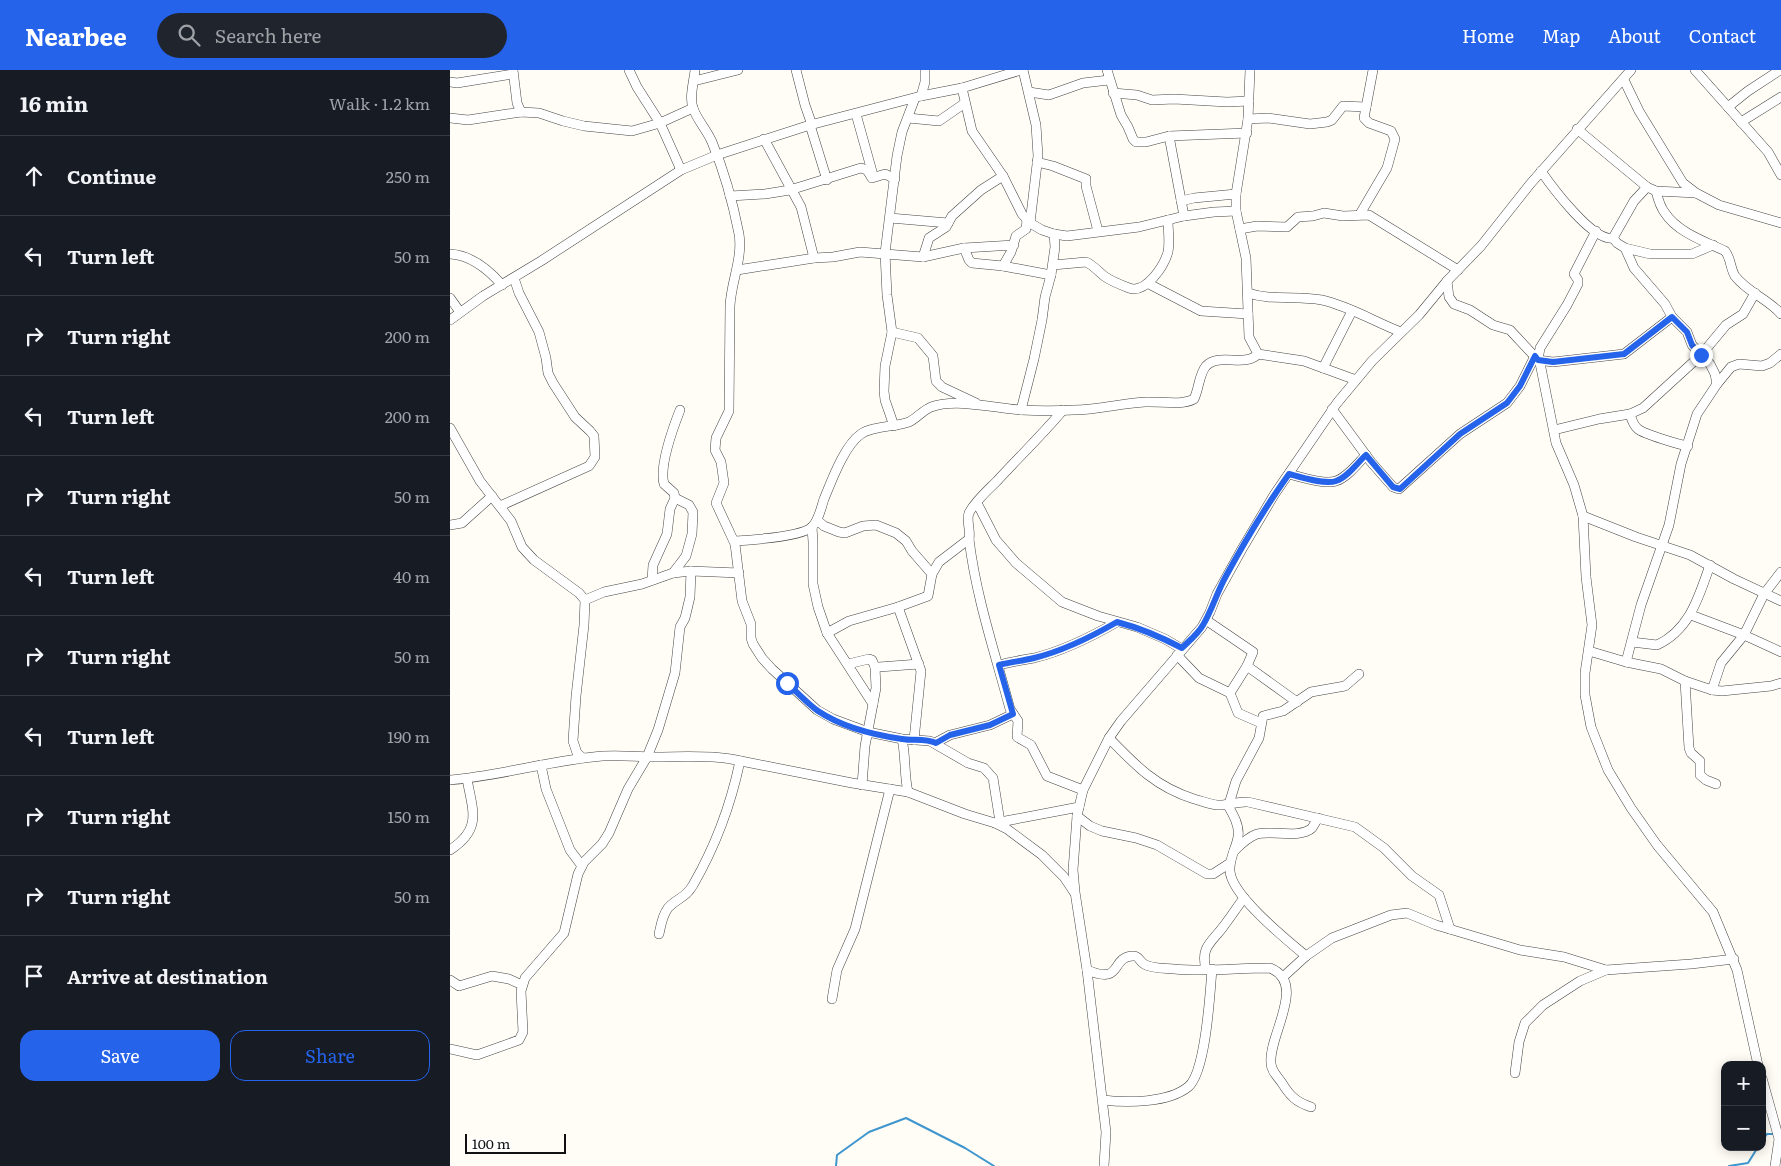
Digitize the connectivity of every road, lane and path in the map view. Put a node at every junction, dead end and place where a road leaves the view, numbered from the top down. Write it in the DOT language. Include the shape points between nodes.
graph roads {
  1 [pos="630,70"];
  2 [pos="695,70"];
  3 [pos="738,70"];
  4 [pos="796,70"];
  5 [pos="925,70"];
  6 [pos="1022,70"];
  7 [pos="1106,70"];
  8 [pos="1250,70"];
  9 [pos="1373,70"];
  10 [pos="1630,70"];
  11 [pos="1695,70"];
  12 [pos="1780,70"];
  13 [pos="513,72"];
  14 [pos="1109,80"];
  15 [pos="1624,80"];
  16 [pos="694,81"];
  17 [pos="450,82"];
  18 [pos="962,88"];
  19 [pos="1029,92"];
  20 [pos="1113,93"];
  21 [pos="918,97"];
  22 [pos="1781,97"];
  23 [pos="1249,101"];
  24 [pos="965,103"];
  25 [pos="1366,107"];
  26 [pos="1728,107"];
  27 [pos="693,108"];
  28 [pos="521,112"];
  29 [pos="856,114"];
  30 [pos="450,118"];
  31 [pos="908,118"];
  32 [pos="1248,119"];
  33 [pos="1741,122"];
  34 [pos="660,123"];
  35 [pos="811,125"];
  36 [pos="1577,129"];
  37 [pos="1247,132"];
  38 [pos="1169,136"];
  39 [pos="764,139"];
  40 [pos="717,155"];
  41 [pos="1037,162"];
  42 [pos="681,170"];
  43 [pos="1541,171"];
  44 [pos="1781,175"];
  45 [pos="1003,176"];
  46 [pos="874,178"];
  47 [pos="895,179"];
  48 [pos="827,180"];
  49 [pos="1647,187"];
  50 [pos="790,190"];
  51 [pos="1656,191"];
  52 [pos="1696,193"];
  53 [pos="1236,194"];
  54 [pos="730,196"];
  55 [pos="1181,201"];
  56 [pos="1236,211"];
  57 [pos="1360,214"];
  58 [pos="1184,216"];
  59 [pos="890,218"];
  60 [pos="1168,220"];
  61 [pos="1029,221"];
  62 [pos="948,223"];
  63 [pos="1781,223"];
  64 [pos="1240,229"];
  65 [pos="1098,231"];
  66 [pos="1596,231"];
  67 [pos="1054,234"];
  68 [pos="1613,238"];
  69 [pos="1014,245"];
  70 [pos="1713,245"];
  71 [pos="964,248"];
  72 [pos="1625,248"];
  73 [pos="450,254"];
  74 [pos="885,254"];
  75 [pos="923,257"];
  76 [pos="814,258"];
  77 [pos="1053,265"];
  78 [pos="1003,266"];
  79 [pos="736,270"];
  80 [pos="1458,270"];
  81 [pos="1051,275"];
  82 [pos="514,278"];
  83 [pos="1447,281"];
  84 [pos="1149,284"];
  85 [pos="502,285"];
  86 [pos="1248,293"];
  87 [pos="1755,293"];
  88 [pos="450,298"];
  89 [pos="1352,311"];
  90 [pos="460,312"];
  91 [pos="1248,314"];
  92 [pos="1781,314"];
  93 [pos="1672,317"];
  94 [pos="450,320"];
  95 [pos="892,332"];
  96 [pos="1401,332"];
  97 [pos="1258,354"];
  98 [pos="1781,354"];
  99 [pos="1701,355"];
  100 [pos="1536,358"];
  101 [pos="1323,368"];
  102 [pos="1356,380"];
  103 [pos="1717,384"];
  104 [pos="982,406"];
  105 [pos="1332,409"];
  106 [pos="680,410"];
  107 [pos="1021,410"];
  108 [pos="1062,410"];
  109 [pos="1630,414"];
  110 [pos="894,426"];
  111 [pos="450,428"];
  112 [pos="1554,430"];
  113 [pos="452,438"];
  114 [pos="1688,446"];
  115 [pos="1366,455"];
  116 [pos="1289,474"];
  117 [pos="492,496"];
  118 [pos="674,498"];
  119 [pos="977,503"];
  120 [pos="500,506"];
  121 [pos="1582,516"];
  122 [pos="817,520"];
  123 [pos="450,525"];
  124 [pos="812,528"];
  125 [pos="969,539"];
  126 [pos="735,542"];
  127 [pos="1661,545"];
  128 [pos="686,556"];
  129 [pos="1710,565"];
  130 [pos="689,572"];
  131 [pos="1781,572"];
  132 [pos="673,573"];
  133 [pos="739,573"];
  134 [pos="932,574"];
  135 [pos="652,580"];
  136 [pos="1764,594"];
  137 [pos="585,600"];
  138 [pos="1781,601"];
  139 [pos="898,607"];
  140 [pos="1691,615"];
  141 [pos="1206,620"];
  142 [pos="1117,622"];
  143 [pos="827,632"];
  144 [pos="1744,635"];
  145 [pos="1632,642"];
  146 [pos="1589,651"];
  147 [pos="1180,652"];
  148 [pos="1781,652"];
  149 [pos="1626,662"];
  150 [pos="848,664"];
  151 [pos="919,664"];
  152 [pos="999,665"];
  153 [pos="1247,666"];
  154 [pos="875,667"];
  155 [pos="1359,674"];
  156 [pos="1686,681"];
  157 [pos="1781,683"];
  158 [pos="1712,690"];
  159 [pos="1230,693"];
  160 [pos="1297,702"];
  161 [pos="872,704"];
  162 [pos="1013,714"];
  163 [pos="1261,724"];
  164 [pos="868,732"];
  165 [pos="1109,738"];
  166 [pos="902,739"];
  167 [pos="914,740"];
  168 [pos="936,743"];
  169 [pos="647,757"];
  170 [pos="582,758"];
  171 [pos="740,762"];
  172 [pos="541,765"];
  173 [pos="467,779"];
  174 [pos="450,780"];
  175 [pos="1716,784"];
  176 [pos="862,785"];
  177 [pos="890,790"];
  178 [pos="1083,790"];
  179 [pos="908,792"];
  180 [pos="1228,804"];
  181 [pos="1078,811"];
  182 [pos="1318,818"];
  183 [pos="997,822"];
  184 [pos="450,850"];
  185 [pos="1232,853"];
  186 [pos="1230,863"];
  187 [pos="582,866"];
  188 [pos="1075,892"];
  189 [pos="1244,898"];
  190 [pos="1450,929"];
  191 [pos="658,934"];
  192 [pos="1306,956"];
  193 [pos="1734,960"];
  194 [pos="1209,969"];
  195 [pos="1087,970"];
  196 [pos="1606,970"];
  197 [pos="1283,977"];
  198 [pos="450,980"];
  199 [pos="522,985"];
  200 [pos="832,999"];
  201 [pos="450,1049"];
  202 [pos="1757,1061"];
  203 [pos="1515,1073"];
  204 [pos="1766,1092"];
  205 [pos="1102,1100"];
  206 [pos="1311,1107"];
  207 [pos="1104,1166"];
  208 [pos="1775,1166"];
  1 -- 34 [label="street"];
  2 -- 16 [label="street"];
  3 -- 16 [label="street"];
  4 -- 35 [label="street"];
  5 -- 21 [label="street"];
  6 -- 18 [label="street"];
  6 -- 19 [label="street"];
  7 -- 14 [label="street"];
  8 -- 23 [label="street"];
  9 -- 25 [label="street"];
  10 -- 15 [label="street"];
  11 -- 26 [label="street"];
  12 -- 26 [label="street"];
  13 -- 17 [label="street"];
  13 -- 28 [label="street"];
  14 -- 19 [label="street" via="1083,83 1049,94"];
  14 -- 20 [label="street"];
  15 -- 36 [label="street"];
  15 -- 52 [label="street" via="1678,176"];
  16 -- 27 [label="street"];
  18 -- 21 [label="street"];
  18 -- 24 [label="street"];
  19 -- 41 [label="street" via="1036,125"];
  20 -- 23 [label="street" via="1152,100"];
  20 -- 38 [label="street" via="1120,115 1135,141"];
  21 -- 29 [label="street"];
  21 -- 31 [label="street"];
  22 -- 33 [label="street"];
  23 -- 32 [label="street"];
  24 -- 31 [label="street" via="939,121"];
  24 -- 45 [label="street" via="972,131"];
  25 -- 32 [label="street" via="1344,106 1332,120 1310,124 1268,118"];
  25 -- 57 [label="street" via="1366,122 1391,131 1395,139 1384,174"];
  26 -- 33 [label="street"];
  27 -- 34 [label="street"];
  27 -- 40 [label="street"];
  28 -- 30 [label="street" via="468,120"];
  28 -- 34 [label="street" via="539,112 563,121 614,130 632,131"];
  29 -- 35 [label="street"];
  29 -- 46 [label="street"];
  31 -- 47 [label="street" via="898,150"];
  32 -- 37 [label="street"];
  33 -- 44 [label="street" via="1768,152"];
  34 -- 42 [label="street"];
  35 -- 39 [label="street"];
  35 -- 48 [label="street"];
  36 -- 43 [label="street"];
  36 -- 49 [label="street"];
  37 -- 38 [label="street"];
  37 -- 53 [label="street"];
  38 -- 55 [label="street"];
  39 -- 40 [label="street"];
  39 -- 50 [label="street"];
  40 -- 42 [label="street"];
  40 -- 54 [label="street"];
  41 -- 61 [label="street"];
  41 -- 65 [label="street" via="1086,179"];
  42 -- 82 [label="street"];
  43 -- 66 [label="street" via="1558,196"];
  43 -- 80 [label="street"];
  45 -- 61 [label="street" via="1022,214"];
  45 -- 62 [label="street" via="981,190"];
  46 -- 47 [label="street" via="885,174"];
  46 -- 48 [label="street" via="862,168"];
  47 -- 59 [label="street"];
  48 -- 50 [label="street"];
  49 -- 51 [label="street"];
  49 -- 68 [label="street" via="1634,201"];
  50 -- 54 [label="street"];
  50 -- 76 [label="street" via="803,213"];
  51 -- 52 [label="street"];
  51 -- 70 [label="street" via="1666,216"];
  52 -- 63 [label="street" via="1719,205"];
  53 -- 55 [label="street"];
  53 -- 56 [label="street"];
  54 -- 79 [label="street" via="739,236"];
  55 -- 58 [label="street"];
  56 -- 58 [label="street"];
  56 -- 64 [label="street"];
  57 -- 64 [label="street" via="1343,216 1327,212 1298,217 1287,227"];
  57 -- 80 [label="street" via="1379,220"];
  58 -- 60 [label="street"];
  59 -- 62 [label="street"];
  59 -- 74 [label="street"];
  60 -- 65 [label="street"];
  60 -- 84 [label="street" via="1169,250"];
  61 -- 67 [label="street"];
  61 -- 69 [label="street" via="1026,229 1017,235"];
  62 -- 75 [label="street" via="929,238"];
  64 -- 86 [label="street"];
  65 -- 67 [label="street" via="1067,236"];
  66 -- 68 [label="street"];
  66 -- 100 [label="street" via="1574,274 1578,284"];
  67 -- 77 [label="street"];
  68 -- 72 [label="street"];
  69 -- 71 [label="street"];
  69 -- 78 [label="street"];
  70 -- 72 [label="street" via="1685,255 1650,254"];
  70 -- 87 [label="street" via="1727,252 1734,275"];
  71 -- 75 [label="street"];
  71 -- 78 [label="street" via="971,263"];
  72 -- 93 [label="street" via="1634,268 1666,304"];
  73 -- 85 [label="street" via="474,261"];
  74 -- 75 [label="street"];
  74 -- 76 [label="street" via="860,252"];
  74 -- 95 [label="street"];
  76 -- 79 [label="street"];
  77 -- 81 [label="street"];
  77 -- 84 [label="street" via="1086,262 1131,289"];
  78 -- 81 [label="street"];
  79 -- 126 [label="street" via="730,306 729,411 716,434 715,448 723,469 724,483 716,503"];
  80 -- 83 [label="street"];
  81 -- 107 [label="street"];
  82 -- 85 [label="street"];
  82 -- 120 [label="street" via="539,332 548,373 575,417 594,436 595,457 589,466"];
  83 -- 96 [label="street"];
  83 -- 100 [label="street" via="1449,297 1454,304 1493,325 1510,330"];
  84 -- 91 [label="street" via="1201,311"];
  85 -- 90 [label="street"];
  86 -- 89 [label="street" via="1275,298 1316,299"];
  86 -- 91 [label="street"];
  87 -- 92 [label="street"];
  87 -- 99 [label="street" via="1743,314 1722,330"];
  88 -- 90 [label="street"];
  89 -- 96 [label="street"];
  89 -- 101 [label="street"];
  90 -- 94 [label="street"];
  91 -- 97 [label="street" via="1249,337"];
  93 -- 99 [label="street" via="1687,332"];
  93 -- 100 [label="street" via="1624,354 1553,362"];
  95 -- 104 [label="street" via="918,338 933,356 936,381"];
  95 -- 110 [label="street" via="884,366 884,391"];
  96 -- 102 [label="street"];
  97 -- 101 [label="street" via="1304,361"];
  97 -- 108 [label="street" via="1250,359 1210,363 1205,368 1196,396 1190,401"];
  98 -- 103 [label="street" via="1762,366 1735,365"];
  99 -- 103 [label="street" via="1710,364"];
  99 -- 109 [label="street" via="1643,408"];
  100 -- 112 [label="street"];
  100 -- 115 [label="street" via="1507,403 1460,434 1401,488 1393,487"];
  101 -- 102 [label="street"];
  102 -- 105 [label="street"];
  103 -- 114 [label="street" via="1697,414"];
  104 -- 107 [label="street"];
  104 -- 110 [label="street" via="933,407 910,422"];
  105 -- 115 [label="street"];
  105 -- 116 [label="street"];
  106 -- 118 [label="street" via="670,436 664,471 664,484 674,493"];
  107 -- 108 [label="street"];
  108 -- 119 [label="street"];
  109 -- 112 [label="street"];
  109 -- 114 [label="street" via="1635,427 1641,431"];
  110 -- 122 [label="street" via="870,430 852,444 832,480"];
  111 -- 113 [label="street"];
  112 -- 121 [label="street"];
  113 -- 117 [label="street"];
  114 -- 127 [label="street"];
  115 -- 116 [label="street" via="1335,481"];
  116 -- 141 [label="street" via="1242,548 1216,594"];
  117 -- 120 [label="street"];
  117 -- 123 [label="street" via="462,523"];
  118 -- 128 [label="street" via="693,510 692,534"];
  118 -- 135 [label="street" via="667,534 653,565"];
  119 -- 125 [label="street" via="968,514"];
  119 -- 142 [label="street" via="996,540 1038,583 1062,602"];
  120 -- 137 [label="street" via="531,557"];
  121 -- 127 [label="street"];
  121 -- 146 [label="street" via="1592,625"];
  122 -- 124 [label="street"];
  122 -- 134 [label="street" via="839,532 876,525 896,533"];
  124 -- 126 [label="street"];
  124 -- 143 [label="street" via="813,584"];
  125 -- 134 [label="street" via="941,559"];
  125 -- 152 [label="street" via="972,567"];
  126 -- 133 [label="street"];
  127 -- 129 [label="street"];
  127 -- 145 [label="street" via="1640,605"];
  128 -- 130 [label="street"];
  128 -- 132 [label="street"];
  129 -- 136 [label="street"];
  129 -- 140 [label="street"];
  130 -- 132 [label="street"];
  130 -- 133 [label="street"];
  130 -- 169 [label="street" via="690,597 680,626 675,673"];
  131 -- 136 [label="street"];
  132 -- 135 [label="street"];
  133 -- 164 [label="street" via="742,601 751,624 751,638 762,658 817,710"];
  134 -- 139 [label="street" via="928,596"];
  135 -- 137 [label="street"];
  136 -- 138 [label="street"];
  136 -- 144 [label="street"];
  137 -- 170 [label="street" via="573,741"];
  139 -- 143 [label="street" via="849,621"];
  139 -- 151 [label="street"];
  140 -- 144 [label="street"];
  140 -- 145 [label="street" via="1680,629 1660,644"];
  141 -- 147 [label="street"];
  141 -- 153 [label="street" via="1252,651"];
  142 -- 147 [label="street" via="1165,639"];
  142 -- 152 [label="street" via="1092,637 1049,653"];
  143 -- 150 [label="street"];
  144 -- 148 [label="street"];
  144 -- 158 [label="street" via="1721,663"];
  145 -- 149 [label="street"];
  146 -- 149 [label="street"];
  146 -- 193 [label="street" via="1585,695 1591,727 1601,754 1619,790 1657,845 1713,912"];
  147 -- 159 [label="street" via="1199,678"];
  147 -- 165 [label="street"];
  149 -- 156 [label="street" via="1661,669"];
  150 -- 154 [label="street" via="870,659"];
  150 -- 161 [label="street"];
  151 -- 154 [label="street"];
  151 -- 167 [label="street" via="921,679"];
  152 -- 162 [label="street"];
  153 -- 159 [label="street"];
  153 -- 160 [label="street"];
  154 -- 161 [label="street" via="876,688"];
  155 -- 160 [label="street" via="1345,686 1311,692"];
  156 -- 158 [label="street"];
  156 -- 175 [label="street" via="1689,748 1700,761 1700,775"];
  157 -- 158 [label="street"];
  159 -- 163 [label="street" via="1238,713"];
  160 -- 163 [label="street" via="1283,711 1263,716"];
  161 -- 164 [label="street"];
  162 -- 168 [label="street" via="990,725 950,735"];
  162 -- 178 [label="street" via="1018,721 1017,737 1031,745 1047,776"];
  163 -- 180 [label="street" via="1260,738 1236,781"];
  164 -- 166 [label="street"];
  164 -- 176 [label="street"];
  165 -- 178 [label="street"];
  165 -- 180 [label="street" via="1136,767 1168,789 1213,804"];
  166 -- 167 [label="street"];
  166 -- 179 [label="street"];
  167 -- 168 [label="street"];
  168 -- 183 [label="street" via="956,757 984,768 993,778"];
  169 -- 170 [label="street"];
  169 -- 171 [label="street" via="719,757"];
  169 -- 187 [label="street" via="628,789 609,833"];
  170 -- 172 [label="street"];
  171 -- 176 [label="street"];
  171 -- 191 [label="street" via="730,804 710,852 689,891 664,915"];
  172 -- 173 [label="street"];
  172 -- 187 [label="street" via="546,789 570,850"];
  173 -- 174 [label="street"];
  173 -- 184 [label="street" via="472,827 467,837"];
  176 -- 177 [label="street"];
  177 -- 179 [label="street"];
  177 -- 200 [label="street" via="855,929 837,970"];
  178 -- 181 [label="street"];
  179 -- 183 [label="street" via="965,814"];
  180 -- 182 [label="street" via="1248,802"];
  180 -- 185 [label="street" via="1238,833"];
  181 -- 183 [label="street"];
  181 -- 186 [label="street" via="1090,826 1157,845 1207,874 1213,874"];
  181 -- 188 [label="street" via="1073,870"];
  182 -- 185 [label="street" via="1308,830 1254,835"];
  182 -- 190 [label="street" via="1355,827 1384,848 1412,876 1439,895"];
  183 -- 188 [label="street" via="1042,855"];
  185 -- 186 [label="street"];
  186 -- 189 [label="street" via="1232,881"];
  187 -- 199 [label="street" via="576,878 564,933"];
  188 -- 195 [label="street"];
  189 -- 192 [label="street"];
  189 -- 194 [label="street" via="1211,940 1205,958"];
  190 -- 192 [label="street" via="1400,913 1346,931"];
  190 -- 196 [label="street" via="1520,950 1564,957"];
  192 -- 197 [label="street"];
  193 -- 196 [label="street"];
  193 -- 202 [label="street"];
  194 -- 195 [label="street" via="1151,966 1133,956 1126,958 1108,975"];
  194 -- 197 [label="street" via="1270,968"];
  194 -- 205 [label="street" via="1204,1042 1198,1070 1190,1086 1148,1101"];
  195 -- 205 [label="street"];
  196 -- 203 [label="street" via="1559,994 1525,1023"];
  197 -- 206 [label="street" via="1286,992 1284,1008 1271,1055 1271,1067 1292,1098"];
  198 -- 199 [label="street" via="462,985 492,976"];
  199 -- 201 [label="street" via="524,1026 519,1040 477,1055"];
  204 -- 208 [label="street" via="1779,1139"];
  205 -- 207 [label="street" via="1106,1132"];
}
